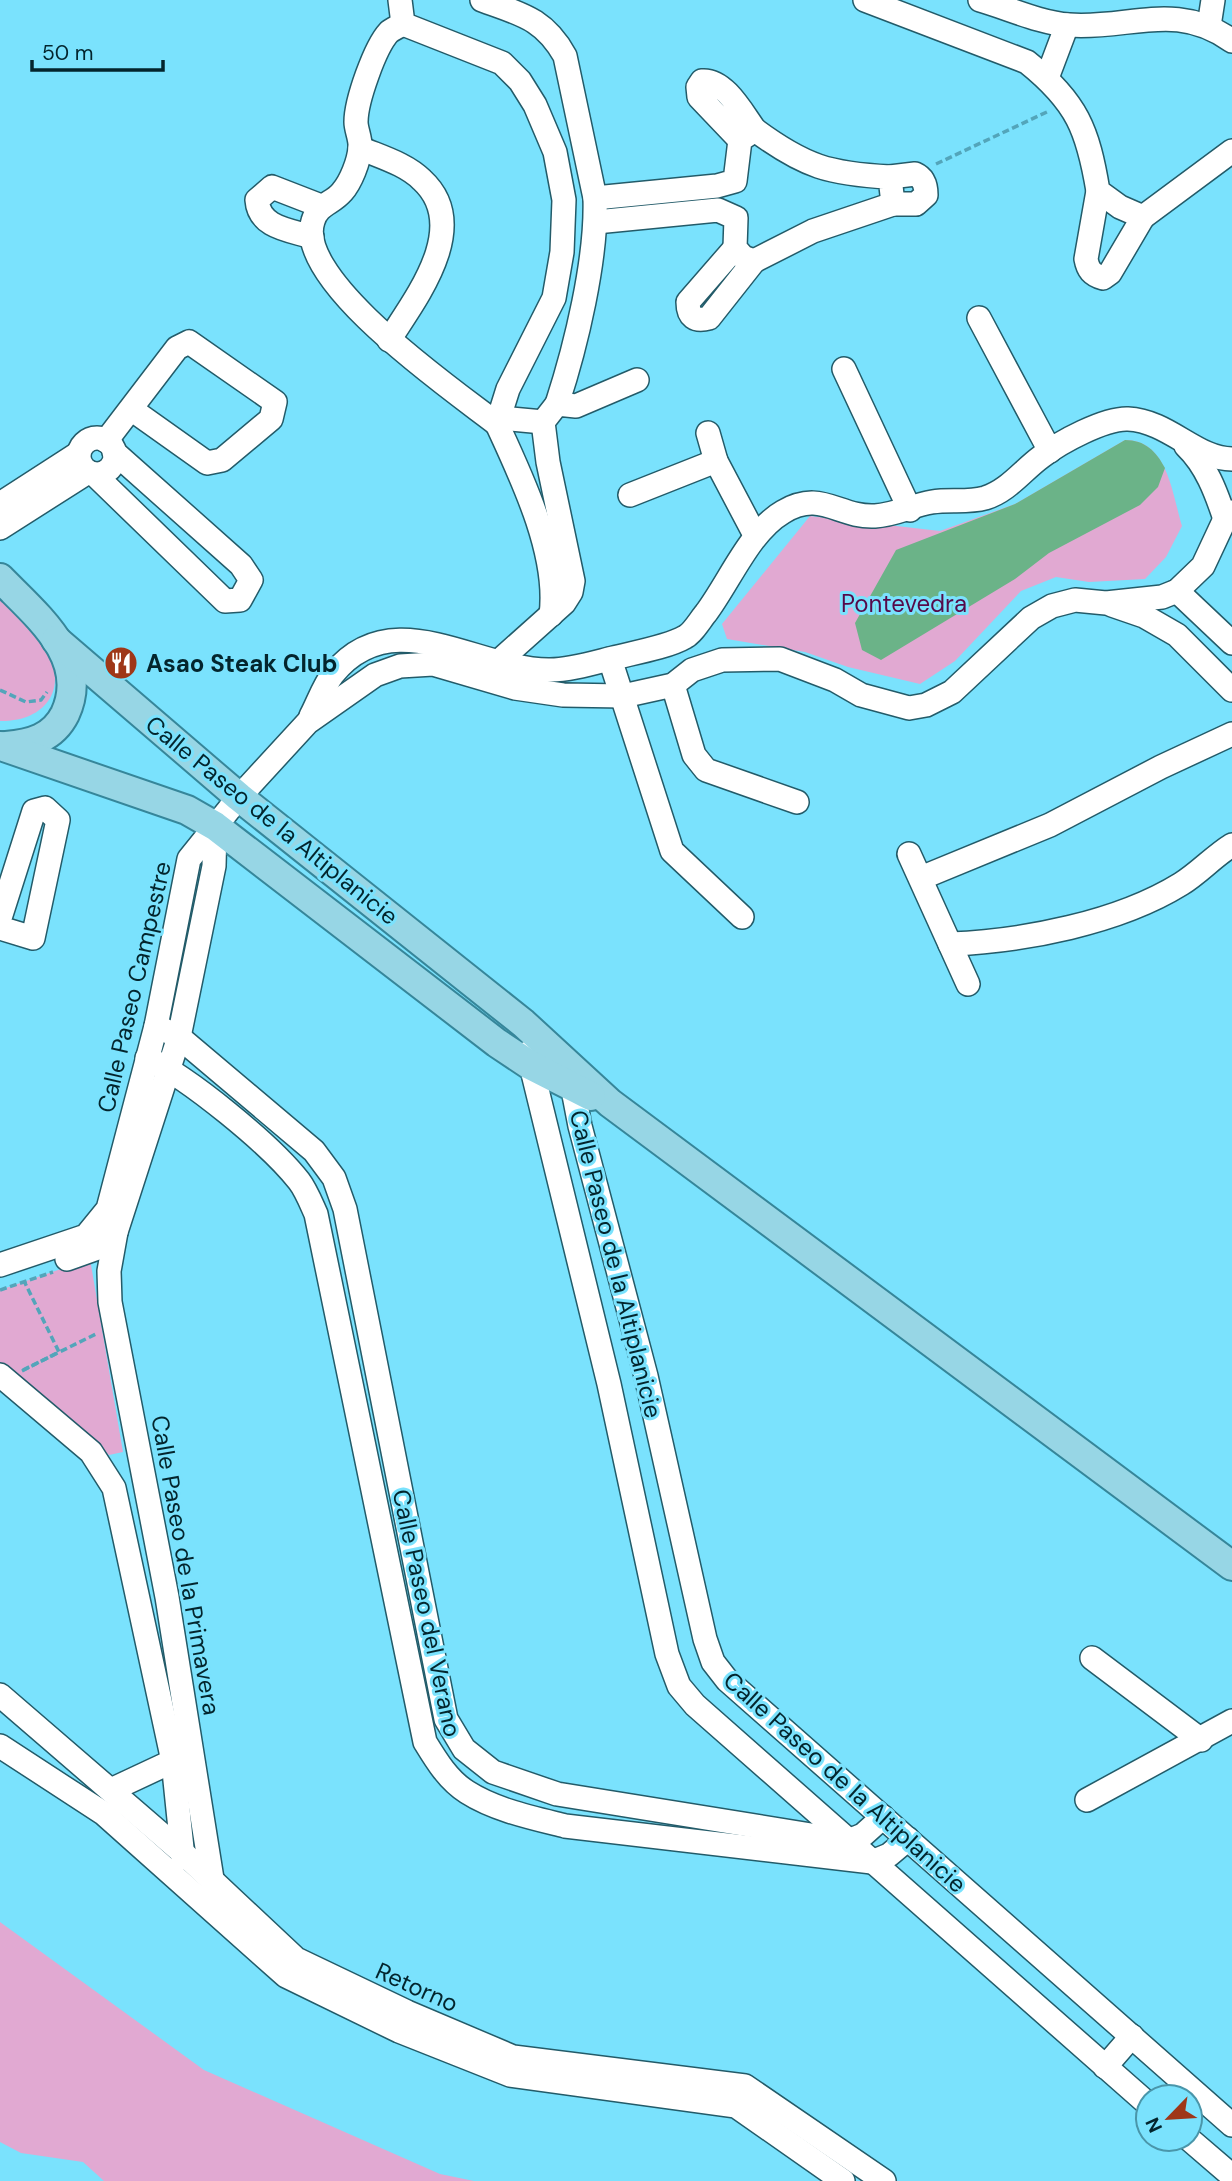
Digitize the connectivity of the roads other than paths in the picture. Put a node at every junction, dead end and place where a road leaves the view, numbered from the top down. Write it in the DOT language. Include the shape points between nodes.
graph roads {
  1 [pos="400,0"];
  2 [pos="482,0"];
  3 [pos="865,0"];
  4 [pos="980,0"];
  5 [pos="1213,0"];
  6 [pos="1168,8"];
  7 [pos="918,9"];
  8 [pos="403,24"];
  9 [pos="1067,25"];
  10 [pos="1209,26"];
  11 [pos="1232,41"];
  12 [pos="1047,78"];
  13 [pos="360,148"];
  14 [pos="1232,151"];
  15 [pos="890,177"];
  16 [pos="1098,191"];
  17 [pos="595,198"];
  18 [pos="893,204"];
  19 [pos="321,206"];
  20 [pos="1143,218"];
  21 [pos="596,222"];
  22 [pos="312,237"];
  23 [pos="979,318"];
  24 [pos="389,340"];
  25 [pos="844,369"];
  26 [pos="637,380"];
  27 [pos="131,409"];
  28 [pos="550,413"];
  29 [pos="497,424"];
  30 [pos="1170,430"];
  31 [pos="708,433"];
  32 [pos="110,446"];
  33 [pos="1050,451"];
  34 [pos="1232,458"];
  35 [pos="716,461"];
  36 [pos="87,466"];
  37 [pos="629,495"];
  38 [pos="0,504"];
  39 [pos="910,510"];
  40 [pos="1228,515"];
  41 [pos="0,528"];
  42 [pos="755,535"];
  43 [pos="0,578"];
  44 [pos="1177,591"];
  45 [pos="1106,603"];
  46 [pos="551,615"];
  47 [pos="686,637"];
  48 [pos="56,640"];
  49 [pos="1232,643"];
  50 [pos="610,659"];
  51 [pos="692,670"];
  52 [pos="493,672"];
  53 [pos="673,685"];
  54 [pos="1232,690"];
  55 [pos="624,696"];
  56 [pos="1231,731"];
  57 [pos="0,746"];
  58 [pos="239,797"];
  59 [pos="797,802"];
  60 [pos="215,826"];
  61 [pos="1232,845"];
  62 [pos="909,855"];
  63 [pos="921,878"];
  64 [pos="743,917"];
  65 [pos="0,918"];
  66 [pos="0,928"];
  67 [pos="950,944"];
  68 [pos="968,984"];
  69 [pos="523,1023"];
  70 [pos="156,1026"];
  71 [pos="179,1037"];
  72 [pos="147,1058"];
  73 [pos="530,1065"];
  74 [pos="170,1069"];
  75 [pos="571,1076"];
  76 [pos="116,1231"];
  77 [pos="0,1265"];
  78 [pos="0,1281"];
  79 [pos="368,1332"];
  80 [pos="342,1338"];
  81 [pos="0,1375"];
  82 [pos="646,1376"];
  83 [pos="609,1384"];
  84 [pos="403,1501"];
  85 [pos="377,1508"];
  86 [pos="1232,1566"];
  87 [pos="167,1597"];
  88 [pos="140,1604"];
  89 [pos="1092,1658"];
  90 [pos="0,1695"];
  91 [pos="1232,1721"];
  92 [pos="1201,1740"];
  93 [pos="0,1746"];
  94 [pos="173,1761"];
  95 [pos="111,1790"];
  96 [pos="557,1794"];
  97 [pos="1087,1800"];
  98 [pos="883,1817"];
  99 [pos="552,1823"];
  100 [pos="908,1839"];
  101 [pos="848,1841"];
  102 [pos="183,1853"];
  103 [pos="872,1862"];
  104 [pos="214,1881"];
  105 [pos="182,1884"];
  106 [pos="211,1909"];
  107 [pos="1132,2036"];
  108 [pos="1105,2067"];
  109 [pos="1134,2092"];
  110 [pos="1232,2125"];
  111 [pos="1204,2152"];
  112 [pos="1232,2176"];
  113 [pos="843,2181"];
  114 [pos="884,2181"];
  1 -- 8 [label="street"];
  2 -- 17 [label="street" via="537,20 554,36 565,56"];
  3 -- 7 [label="street"];
  4 -- 9 [label="street"];
  5 -- 10 [label="street"];
  6 -- 9 [label="street" via="1099,25"];
  6 -- 10 [label="street"];
  7 -- 12 [label="street" via="1027,62"];
  8 -- 13 [label="street" via="390,31 375,54 356,120"];
  8 -- 29 [label="street" via="502,63 535,105 555,152 564,200 554,298 508,389"];
  9 -- 12 [label="street"];
  10 -- 11 [label="street"];
  12 -- 16 [label="street" via="1086,133"];
  13 -- 19 [label="street" via="342,194"];
  13 -- 24 [label="street" via="400,164 423,180 437,199 438,252 428,281"];
  14 -- 20 [label="street"];
  15 -- 17 [label="street" via="832,172 748,135 735,181"];
  15 -- 18 [label="street"];
  15 -- 18 [label="street" via="915,174 926,188 922,201"];
  16 -- 20 [label="street"];
  16 -- 20 [label="street" via="1086,259 1094,276 1103,278 1110,273"];
  17 -- 21 [label="street"];
  18 -- 21 [label="street" via="744,255 736,218 718,210"];
  19 -- 22 [label="street" via="312,222"];
  19 -- 22 [label="street" via="271,187 257,200 267,223"];
  21 -- 28 [label="street" via="568,372"];
  22 -- 24 [label="street" via="332,280"];
  23 -- 33 [label="street"];
  24 -- 29 [label="street"];
  25 -- 39 [label="street"];
  26 -- 28 [label="street"];
  27 -- 27 [label="street" via="177,348 189,342 275,402 271,419 222,460 207,463"];
  27 -- 32 [label="street"];
  28 -- 29 [label="street"];
  28 -- 46 [label="street" via="548,462 573,581 564,603"];
  29 -- 46 [label="street" via="519,472 545,551 554,594"];
  30 -- 33 [label="street" via="1128,419 1107,422"];
  30 -- 34 [label="street" via="1211,456"];
  30 -- 40 [label="street" via="1198,457"];
  31 -- 35 [label="street"];
  32 -- 36 [label="street" via="92,439 86,442"];
  32 -- 36 [label="street" via="241,565 251,580 240,600 225,601"];
  33 -- 39 [label="street" via="989,497 931,502"];
  35 -- 37 [label="street"];
  35 -- 42 [label="street"];
  36 -- 38 [label="street"];
  36 -- 41 [label="street"];
  39 -- 42 [label="street" via="873,516 815,501 799,503"];
  40 -- 44 [label="street" via="1203,566"];
  42 -- 47 [label="street" via="727,585"];
  43 -- 48 [label="main road"];
  44 -- 45 [label="street"];
  44 -- 49 [label="street"];
  45 -- 51 [label="street" via="1075,600 1052,606 1031,618 952,692 909,708 860,695 780,659 722,660"];
  45 -- 54 [label="street" via="1144,616 1177,635"];
  46 -- 52 [label="street"];
  47 -- 50 [label="street"];
  47 -- 51 [label="street" via="695,658"];
  48 -- 57 [label="main road" via="71,672 72,698 62,719 47,736 29,744"];
  48 -- 58 [label="main road, Calle Paseo de la Altiplanicie"];
  50 -- 52 [label="street" via="550,671"];
  50 -- 55 [label="street"];
  51 -- 53 [label="street"];
  52 -- 55 [label="street" via="563,695"];
  52 -- 58 [label="street" via="433,664 400,666 375,675 308,722"];
  53 -- 55 [label="street"];
  53 -- 59 [label="street" via="694,755 706,770"];
  55 -- 64 [label="street" via="672,851"];
  56 -- 63 [label="street" via="1050,825"];
  57 -- 60 [label="main road, Calle Paseo de la Altiplanicie" via="187,810"];
  58 -- 60 [label="street"];
  58 -- 69 [label="main road, Calle Paseo de la Altiplanicie"];
  60 -- 70 [label="street, Calle Paseo Campestre" via="189,859"];
  60 -- 71 [label="street, Calle Paseo Campestre" via="214,866"];
  60 -- 73 [label="main road, Calle Paseo de la Altiplanicie"];
  61 -- 67 [label="street" via="1181,884 1122,910 999,942"];
  62 -- 63 [label="street"];
  63 -- 67 [label="street"];
  65 -- 66 [label="street" via="34,811 45,808 58,820 33,938"];
  67 -- 68 [label="street"];
  69 -- 73 [label="street, Calle Paseo de la Altiplanicie"];
  69 -- 75 [label="main road, Calle Paseo de la Altiplanicie"];
  70 -- 71 [label="street, Calle Paseo del Verano"];
  70 -- 72 [label="street, Calle Paseo Campestre"];
  71 -- 74 [label="street, Calle Paseo Campestre"];
  71 -- 79 [label="street, Calle Paseo del Verano" via="314,1151 334,1178 345,1209"];
  72 -- 74 [label="street, Calle Paseo del Verano"];
  72 -- 77 [label="street, Calle Paseo Campestre" via="108,1209 86,1236"];
  73 -- 75 [label="main road, Calle Paseo de la Altiplanicie"];
  73 -- 83 [label="street, Calle Paseo de la Altiplanicie"];
  74 -- 76 [label="street, Calle Paseo Campestre"];
  74 -- 80 [label="street, Calle Paseo del Verano" via="278,1157 301,1183 316,1214"];
  75 -- 82 [label="street, Calle Paseo de la Altiplanicie"];
  75 -- 86 [label="main road"];
  76 -- 78 [label="street" via="95,1250"];
  76 -- 87 [label="street, Calle Paseo de la Primavera" via="109,1272 110,1302"];
  79 -- 80 [label="street"];
  79 -- 84 [label="street, Calle Paseo del Verano"];
  80 -- 85 [label="street, Calle Paseo del Verano"];
  81 -- 88 [label="street, Calle Paseo de la Primavera" via="105,1469 114,1488"];
  82 -- 83 [label="street"];
  82 -- 98 [label="street, Calle Paseo de la Altiplanicie" via="713,1662 727,1680"];
  83 -- 101 [label="street, Calle Paseo de la Altiplanicie" via="667,1654 679,1686"];
  84 -- 85 [label="street"];
  84 -- 96 [label="street, Calle Paseo del Verano" via="446,1719 464,1749 493,1772"];
  85 -- 99 [label="street, Calle Paseo del Verano" via="425,1742 441,1768 467,1792"];
  87 -- 88 [label="street"];
  87 -- 104 [label="street, Calle Paseo de la Primavera"];
  88 -- 94 [label="street, Calle Paseo de la Primavera"];
  89 -- 92 [label="street"];
  90 -- 95 [label="street, Retorno"];
  91 -- 92 [label="street"];
  92 -- 97 [label="street"];
  93 -- 105 [label="street" via="103,1814"];
  94 -- 95 [label="street"];
  94 -- 102 [label="street, Calle Paseo de la Primavera"];
  95 -- 102 [label="street, Retorno"];
  96 -- 99 [label="street"];
  96 -- 101 [label="street, Calle Paseo del Verano"];
  98 -- 100 [label="street, Calle Paseo de la Altiplanicie"];
  98 -- 101 [label="street" via="863,1835"];
  99 -- 103 [label="street, Calle Paseo del Verano"];
  100 -- 103 [label="street"];
  100 -- 107 [label="street, Calle Paseo de la Altiplanicie"];
  101 -- 103 [label="street, Calle Paseo de la Altiplanicie"];
  102 -- 104 [label="street, Retorno"];
  102 -- 105 [label="street, Calle Paseo de la Primavera"];
  103 -- 108 [label="street, Calle Paseo de la Altiplanicie"];
  104 -- 106 [label="street, Calle Paseo de la Primavera"];
  104 -- 114 [label="street, Retorno" via="296,1959 407,2012 513,2057 745,2086"];
  105 -- 106 [label="street"];
  106 -- 113 [label="street" via="286,1976 399,2031 510,2076 736,2106"];
  107 -- 108 [label="street"];
  107 -- 110 [label="street, Calle Paseo de la Altiplanicie"];
  108 -- 109 [label="street, Calle Paseo de la Altiplanicie"];
  111 -- 112 [label="street"];
}
